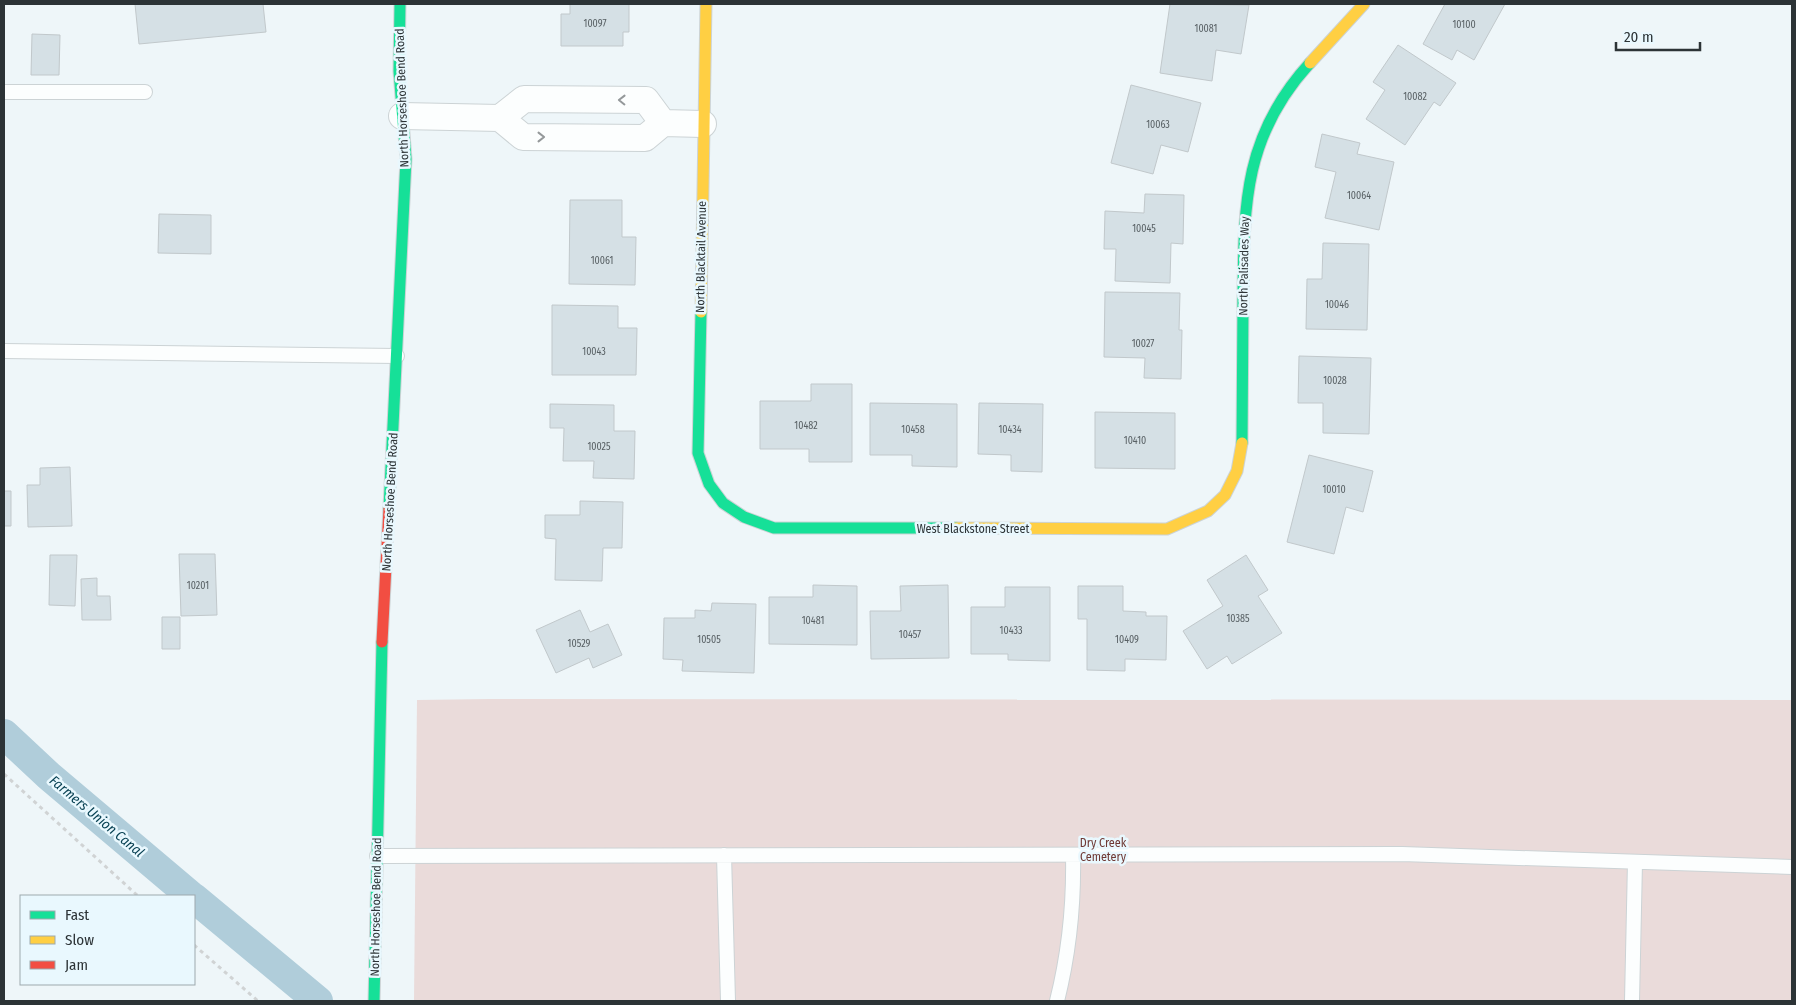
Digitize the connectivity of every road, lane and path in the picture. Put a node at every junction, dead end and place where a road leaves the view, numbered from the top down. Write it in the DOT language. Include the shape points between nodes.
graph roads {
  1 [pos="400,4"];
  2 [pos="706,4"];
  3 [pos="1364,4"];
  4 [pos="4,92"];
  5 [pos="145,92"];
  6 [pos="402,116"];
  7 [pos="500,118"];
  8 [pos="663,123"];
  9 [pos="703,124"];
  10 [pos="4,351"];
  11 [pos="397,356"];
  12 [pos="1222,501"];
  13 [pos="722,505"];
  14 [pos="4,774"];
  15 [pos="1073,854"];
  16 [pos="724,855"];
  17 [pos="377,856"];
  18 [pos="1635,862"];
  19 [pos="1792,867"];
  20 [pos="137,895"];
  21 [pos="195,946"];
  22 [pos="258,1001"];
  23 [pos="374,1001"];
  24 [pos="728,1001"];
  25 [pos="1057,1001"];
  26 [pos="1632,1001"];
  1 -- 6 [label="street, North Horseshoe Bend Road"];
  2 -- 9 [label="street, North Blacktail Avenue"];
  3 -- 12 [label="street, North Palisades Way" via="1291,84 1268,123 1254,161 1244,218 1242,453 1236,478"];
  4 -- 5 [label="lane"];
  6 -- 7 [label="street"];
  6 -- 11 [label="street, North Horseshoe Bend Road" via="406,159"];
  7 -- 8 [label="street, one-way" via="523,137 645,138"];
  8 -- 7 [label="street, one-way" via="646,100 524,98"];
  8 -- 9 [label="street"];
  9 -- 13 [label="street, North Blacktail Avenue" via="698,453 706,479"];
  10 -- 11 [label="lane"];
  11 -- 17 [label="street, North Horseshoe Bend Road" via="380,690"];
  12 -- 13 [label="street, West Blackstone Street" via="1198,517 1166,529 774,528 746,519"];
  14 -- 20 [label="path"];
  15 -- 16 [label="lane"];
  15 -- 18 [label="lane" via="1402,854"];
  15 -- 25 [label="lane" via="1074,896 1065,969"];
  16 -- 17 [label="lane"];
  16 -- 24 [label="lane"];
  17 -- 23 [label="street, North Horseshoe Bend Road"];
  18 -- 19 [label="lane"];
  18 -- 26 [label="lane"];
  21 -- 22 [label="path"];
}
